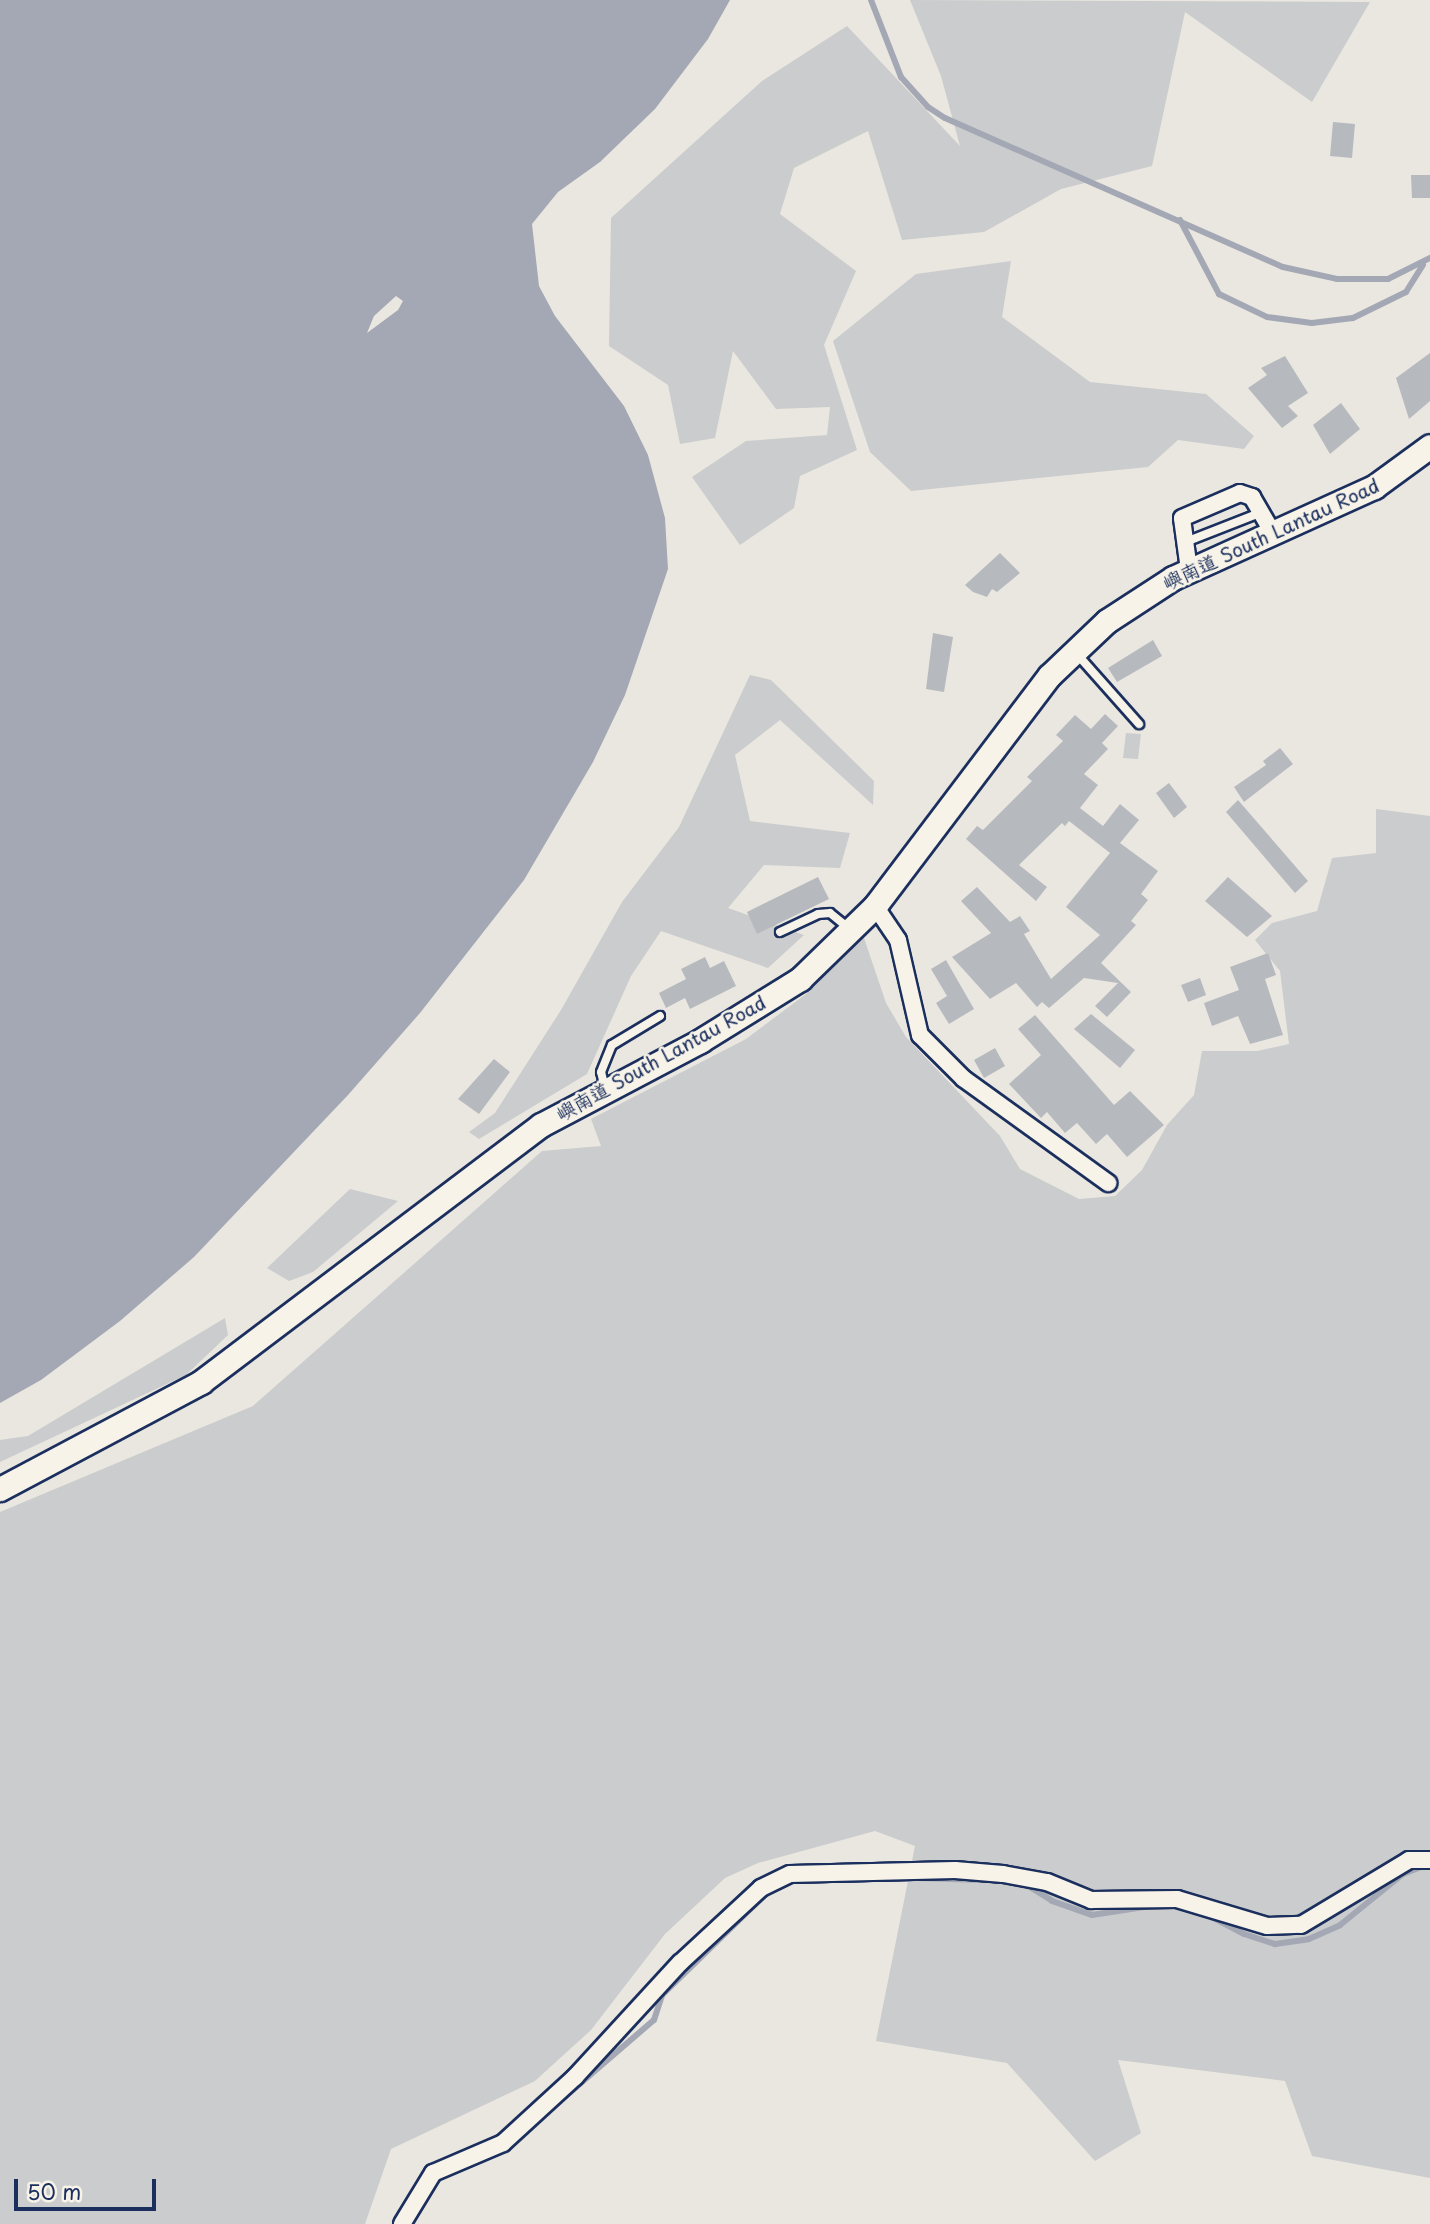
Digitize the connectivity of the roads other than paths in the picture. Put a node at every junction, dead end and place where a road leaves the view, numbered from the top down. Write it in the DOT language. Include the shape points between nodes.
graph roads {
  1 [pos="1430,446"];
  2 [pos="1262,512"];
  3 [pos="1274,534"];
  4 [pos="1184,543"];
  5 [pos="1189,570"];
  6 [pos="1074,651"];
  7 [pos="1139,724"];
  8 [pos="875,906"];
  9 [pos="853,930"];
  10 [pos="780,932"];
  11 [pos="660,1016"];
  12 [pos="605,1089"];
  13 [pos="1108,1183"];
  14 [pos="0,1489"];
  15 [pos="1430,1860"];
  16 [pos="402,2224"];
  1 -- 3 [label="main road, 嶼南道 South Lantau Road" via="1374,487"];
  2 -- 3 [label="street"];
  2 -- 4 [label="lane"];
  2 -- 4 [label="street" via="1252,498 1240,493 1182,518"];
  3 -- 5 [label="main road, 嶼南道 South Lantau Road"];
  4 -- 5 [label="street"];
  5 -- 6 [label="main road, 嶼南道 South Lantau Road" via="1133,602"];
  6 -- 7 [label="lane"];
  6 -- 8 [label="main road, 嶼南道 South Lantau Road" via="1020,712"];
  8 -- 9 [label="main road, 嶼南道 South Lantau Road"];
  8 -- 13 [label="street" via="898,940 920,1035 964,1079"];
  9 -- 10 [label="lane" via="831,913 818,914"];
  9 -- 12 [label="main road, 嶼南道 South Lantau Road" via="789,985 700,1041"];
  11 -- 12 [label="lane" via="612,1045 601,1072"];
  12 -- 14 [label="main road, 嶼南道 South Lantau Road" via="541,1125 471,1175 201,1382"];
  15 -- 16 [label="street" via="1409,1860 1301,1925 1267,1926 1177,1899 1091,1900 1047,1882 1003,1874 790,1874 761,1888 680,1962 575,2077 503,2143 433,2173"];
}
